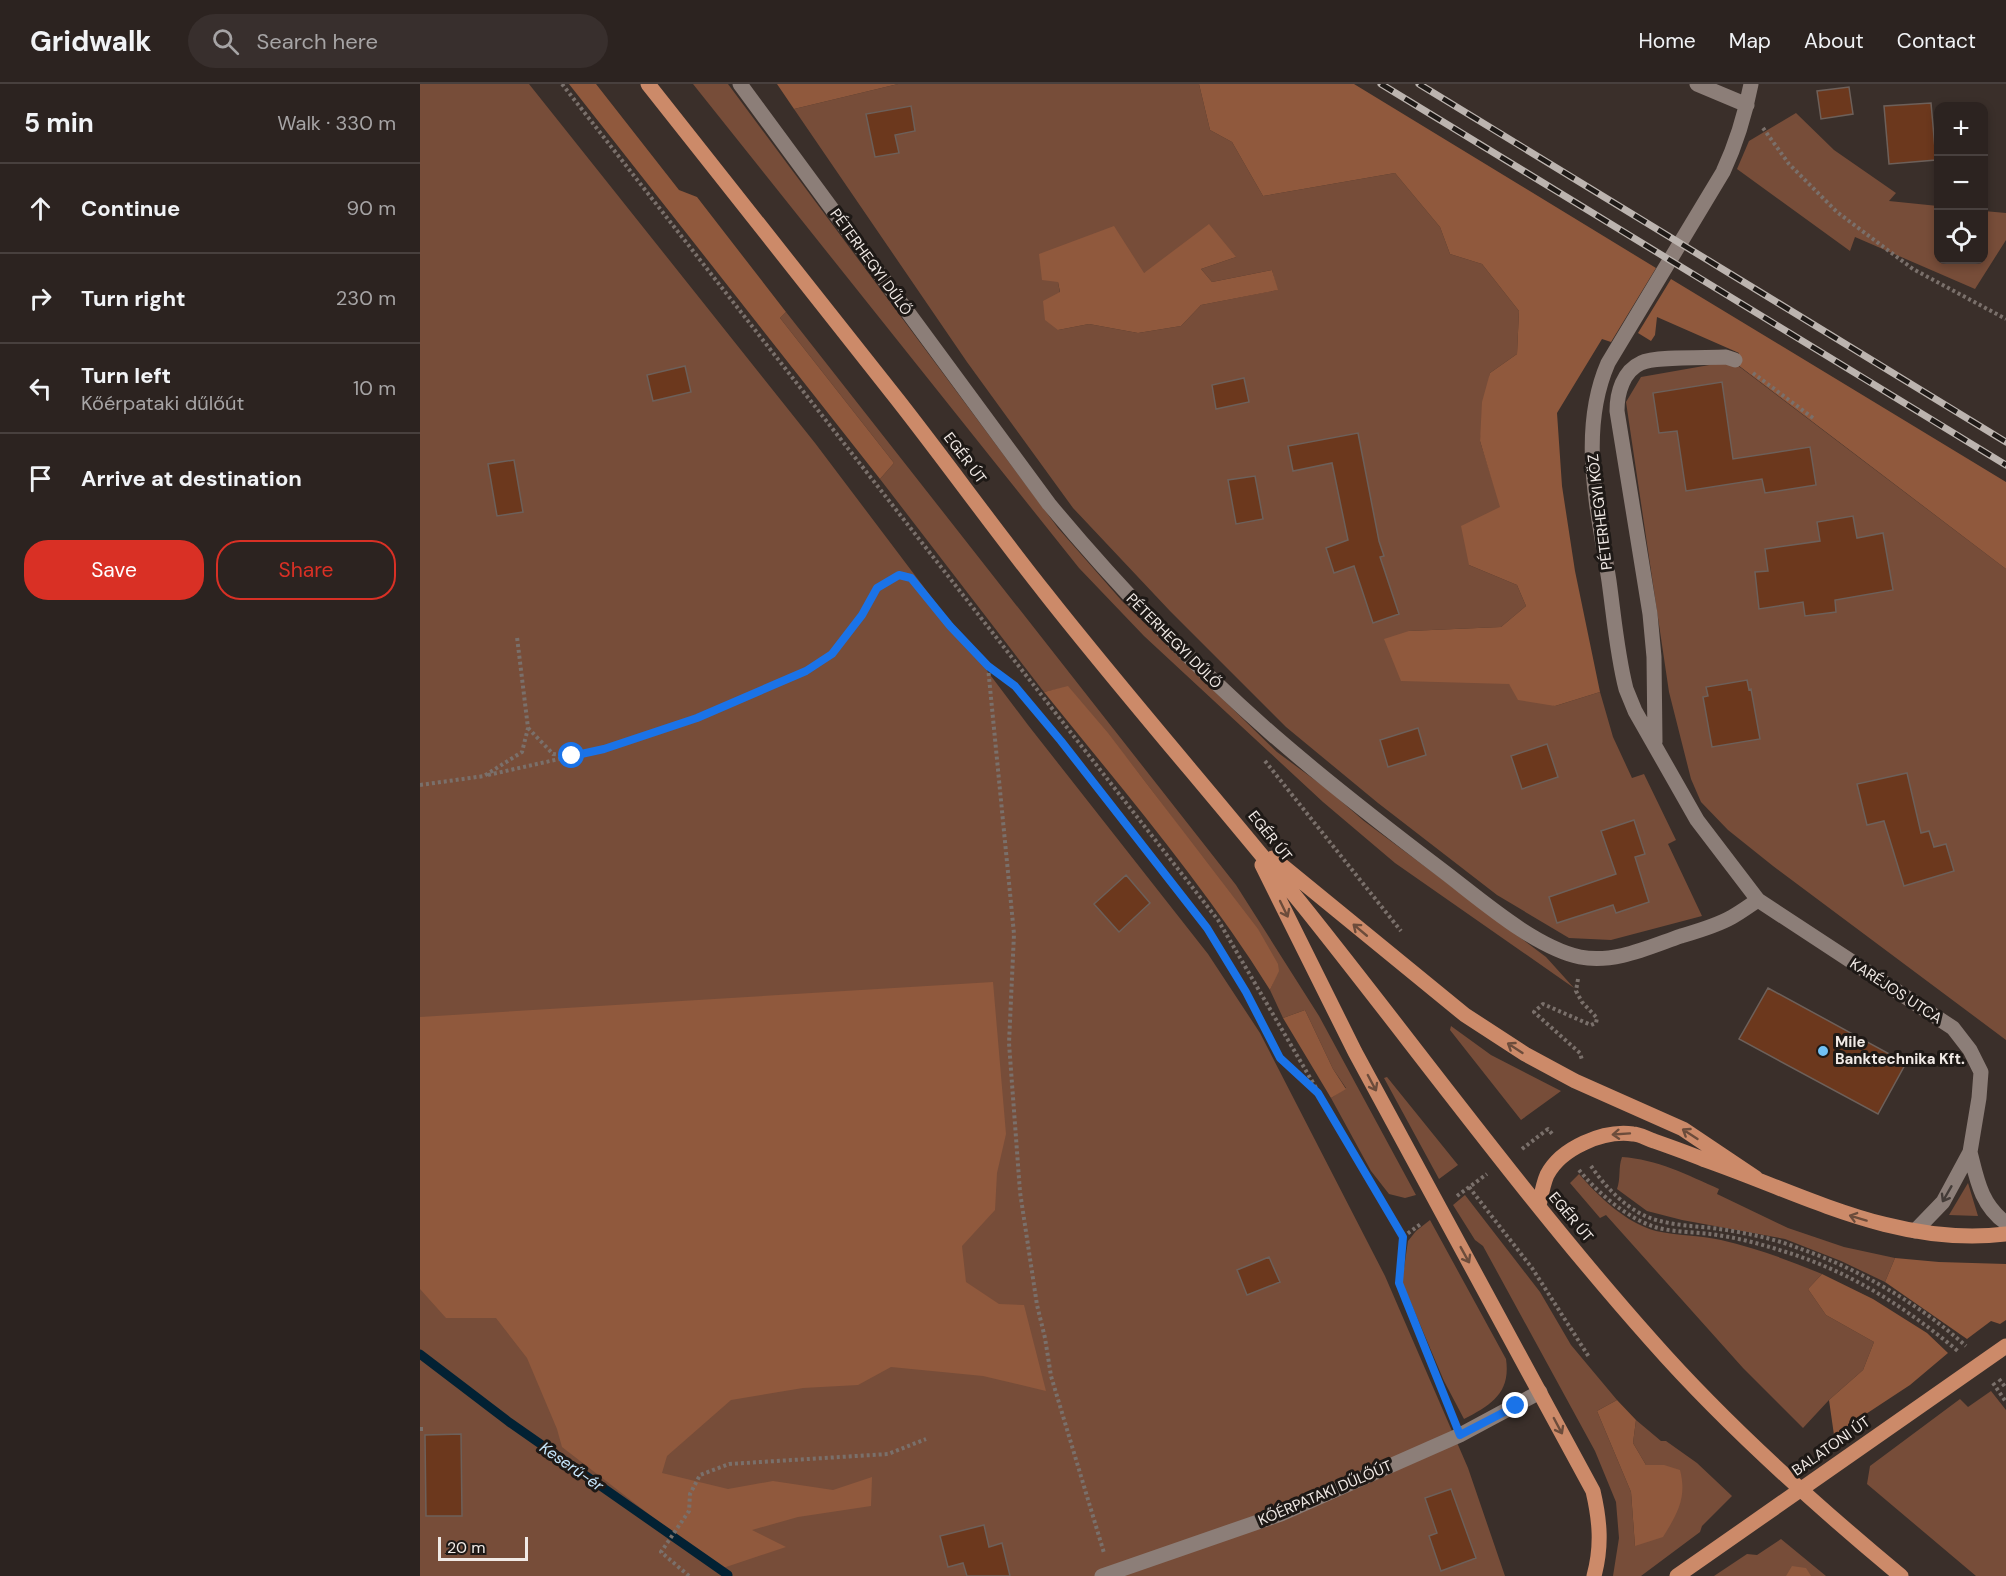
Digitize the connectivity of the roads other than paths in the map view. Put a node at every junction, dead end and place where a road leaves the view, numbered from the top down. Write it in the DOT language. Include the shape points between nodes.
graph roads {
  1 [pos="648,84"];
  2 [pos="740,84"];
  3 [pos="1696,84"];
  4 [pos="1751,84"];
  5 [pos="1747,105"];
  6 [pos="1735,360"];
  7 [pos="1655,746"];
  8 [pos="1249,838"];
  9 [pos="1758,900"];
  10 [pos="1970,1152"];
  11 [pos="1756,1178"];
  12 [pos="1539,1206"];
  13 [pos="2006,1223"];
  14 [pos="1915,1231"];
  15 [pos="2006,1234"];
  16 [pos="2006,1346"];
  17 [pos="1540,1392"];
  18 [pos="1106,1574"];
  19 [pos="1594,1576"];
  20 [pos="1677,1576"];
  21 [pos="1901,1576"];
  1 -- 8 [label="main road, EGÉR ÚT" via="1046,594"];
  2 -- 9 [label="street, PÉTERHEGYI DŰLŐ" via="1049,504 1121,589 1273,735 1401,838 1523,930 1565,953 1581,957 1626,955 1720,923"];
  3 -- 5 [label="street"];
  4 -- 5 [label="street, PÉTERHEGYI KÖZ"];
  5 -- 7 [label="street, PÉTERHEGYI KÖZ" via="1724,172 1608,363 1598,387 1594,412 1592,458 1623,678 1635,711"];
  6 -- 7 [label="street" via="1726,357 1645,362 1625,377 1617,398 1650,614"];
  7 -- 9 [label="street, PÉTERHEGYI KÖZ" via="1697,820"];
  11 -- 8 [label="main road, one-way" via="1683,1129 1575,1081 1465,1015"];
  8 -- 12 [label="main road, EGÉR ÚT"];
  8 -- 17 [label="main road, one-way" via="1355,1052"];
  9 -- 10 [label="street, KARÉJOS UTCA" via="1953,1028 1982,1072"];
  10 -- 13 [label="street, KARÉJOS UTCA" via="1980,1191 1994,1214"];
  10 -- 14 [label="street, KARÉJOS UTCA, one-way" via="1943,1202"];
  11 -- 12 [label="main road, one-way" via="1633,1134 1603,1136 1575,1147 1557,1161 1547,1176"];
  14 -- 11 [label="main road, one-way" via="1833,1210"];
  12 -- 21 [label="main road, EGÉR ÚT" via="1653,1343 1707,1399 1824,1511"];
  14 -- 15 [label="main road"];
  16 -- 20 [label="main road, BALATONI ÚT"];
  17 -- 18 [label="street, KŐÉRPATAKI DŰLŐÚT" via="1460,1435 1281,1514"];
  17 -- 19 [label="main road, one-way" via="1593,1491 1601,1538"];
}
